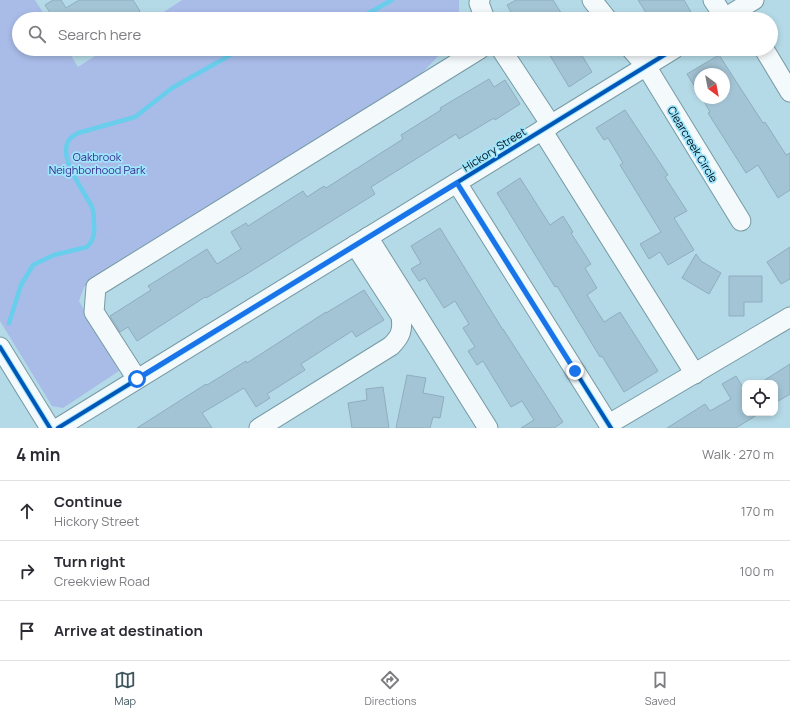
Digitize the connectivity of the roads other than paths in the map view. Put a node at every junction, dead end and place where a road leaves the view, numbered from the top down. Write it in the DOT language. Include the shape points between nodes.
graph roads {
  1 [pos="480,0"];
  2 [pos="592,0"];
  3 [pos="713,0"];
  4 [pos="482,12"];
  5 [pos="601,12"];
  6 [pos="735,12"];
  7 [pos="469,56"];
  8 [pos="505,56"];
  9 [pos="637,56"];
  10 [pos="662,56"];
  11 [pos="768,56"];
  12 [pos="646,66"];
  13 [pos="790,92"];
  14 [pos="547,127"];
  15 [pos="457,183"];
  16 [pos="741,221"];
  17 [pos="362,241"];
  18 [pos="790,317"];
  19 [pos="0,347"];
  20 [pos="695,374"];
  21 [pos="137,379"];
  22 [pos="610,426"];
  23 [pos="50,428"];
  24 [pos="58,428"];
  25 [pos="259,428"];
  26 [pos="488,428"];
  1 -- 4 [label="street"];
  2 -- 5 [label="street"];
  3 -- 6 [label="street"];
  7 -- 21 [label="street" via="96,286 94,312"];
  8 -- 14 [label="street"];
  9 -- 12 [label="street, Clearcreek Circle"];
  10 -- 12 [label="street, Hickory Street"];
  11 -- 13 [label="street"];
  12 -- 14 [label="street, Hickory Street"];
  12 -- 16 [label="street, Clearcreek Circle"];
  14 -- 15 [label="street, Hickory Street"];
  14 -- 20 [label="street"];
  15 -- 17 [label="street, Hickory Street"];
  15 -- 22 [label="street"];
  17 -- 21 [label="street, Hickory Street"];
  17 -- 25 [label="street" via="401,316 403,328 398,339 391,346"];
  17 -- 26 [label="street"];
  18 -- 20 [label="street"];
  19 -- 23 [label="street"];
  20 -- 22 [label="street"];
  21 -- 24 [label="street, Hickory Street"];
}
